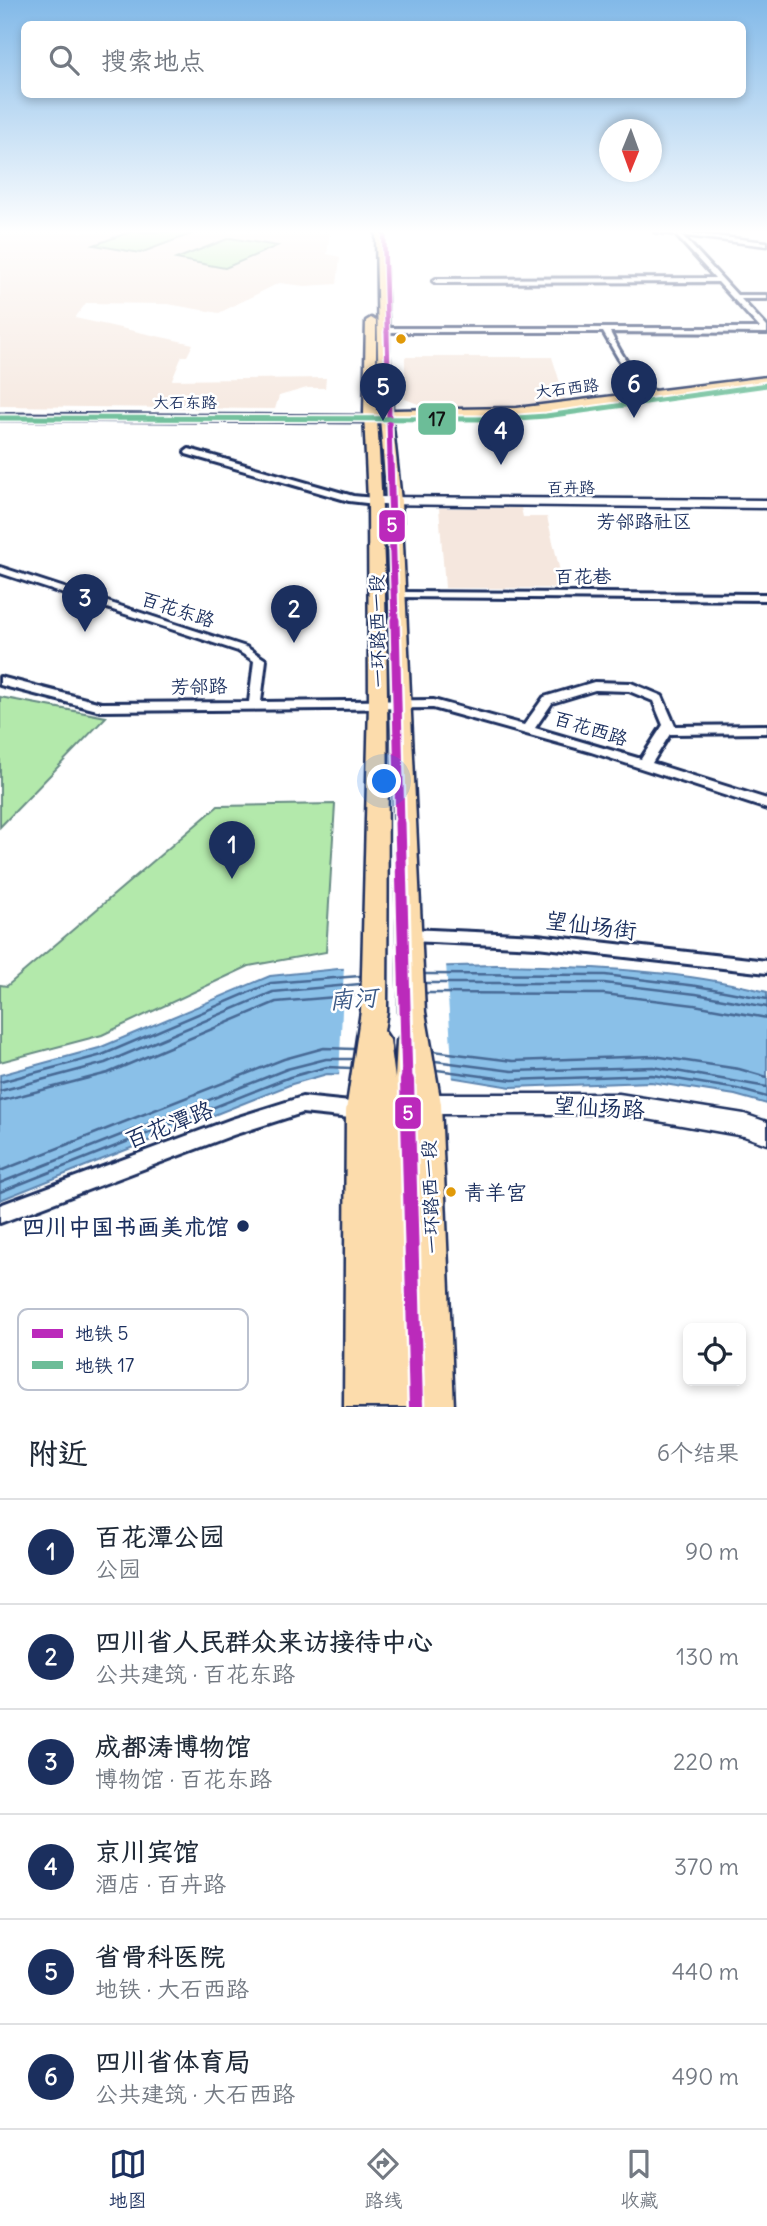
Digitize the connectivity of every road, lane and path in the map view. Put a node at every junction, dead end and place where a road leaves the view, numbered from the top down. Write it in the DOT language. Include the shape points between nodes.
graph roads {
  1 [pos="373,298"];
  2 [pos="383,298"];
  3 [pos="737,298"];
  4 [pos="767,298"];
  5 [pos="384,330"];
  6 [pos="605,330"];
  7 [pos="766,331"];
  8 [pos="767,381"];
  9 [pos="767,387"];
  10 [pos="653,395"];
  11 [pos="0,415"];
  12 [pos="378,416"];
  13 [pos="189,452"];
  14 [pos="375,500"];
  15 [pos="394,501"];
  16 [pos="767,504"];
  17 [pos="0,570"];
  18 [pos="398,595"];
  19 [pos="767,597"];
  20 [pos="0,681"];
  21 [pos="379,703"];
  22 [pos="402,704"];
  23 [pos="255,705"];
  24 [pos="767,729"];
  25 [pos="527,730"];
  26 [pos="665,730"];
  27 [pos="644,765"];
  28 [pos="767,804"];
  29 [pos="410,946"];
  30 [pos="767,967"];
  31 [pos="394,1097"];
  32 [pos="767,1133"];
  33 [pos="0,1214"];
  34 [pos="362,1407"];
  35 [pos="384,1407"];
  36 [pos="412,1407"];
  37 [pos="436,1407"];
  1 -- 12 [label="main road, 一环路西一段"];
  2 -- 5 [label="main road, 一环路西一段"];
  3 -- 4 [label="street"];
  3 -- 7 [label="street"];
  5 -- 6 [label="street"];
  5 -- 12 [label="main road, 一环路西一段"];
  6 -- 7 [label="street"];
  6 -- 10 [label="street" via="624,368"];
  8 -- 10 [label="main road, 大石西路"];
  9 -- 12 [label="main road, 大石西路" via="509,418"];
  10 -- 12 [label="main road, 大石西路" via="517,412"];
  11 -- 12 [label="main road, 大石东路"];
  12 -- 14 [label="main road, 一环路西一段"];
  12 -- 15 [label="main road, 一环路西一段"];
  13 -- 14 [label="street" via="352,499"];
  14 -- 15 [label="street, 百卉路"];
  14 -- 21 [label="main road, 一环路西一段"];
  15 -- 16 [label="street, 百卉路"];
  15 -- 18 [label="main road, 一环路西一段"];
  17 -- 23 [label="street, 百花东路" via="242,649 260,660"];
  18 -- 19 [label="street, 百花巷"];
  18 -- 22 [label="main road, 一环路西一段"];
  20 -- 23 [label="street, 芳邻路" via="101,707"];
  21 -- 22 [label="street, 芳邻路"];
  21 -- 23 [label="street, 芳邻路"];
  21 -- 31 [label="main road, 一环路西一段" via="374,1011"];
  22 -- 25 [label="street, 百花西路" via="433,704"];
  22 -- 29 [label="main road, 一环路西一段"];
  24 -- 26 [label="street"];
  25 -- 26 [label="street" via="548,700 594,686 631,687 658,699 669,724"];
  25 -- 27 [label="street, 百花西路"];
  26 -- 27 [label="street"];
  27 -- 28 [label="street, 百花西路"];
  29 -- 30 [label="street, 望仙场街" via="537,941"];
  29 -- 31 [label="main road, 一环路西一段" via="412,1012"];
  31 -- 32 [label="street, 望仙场路" via="619,1104"];
  31 -- 33 [label="street, 百花潭路" via="302,1105"];
  31 -- 34 [label="main road"];
  31 -- 35 [label="main road"];
  31 -- 36 [label="main road"];
  31 -- 37 [label="main road, 一环路西一段"];
}
